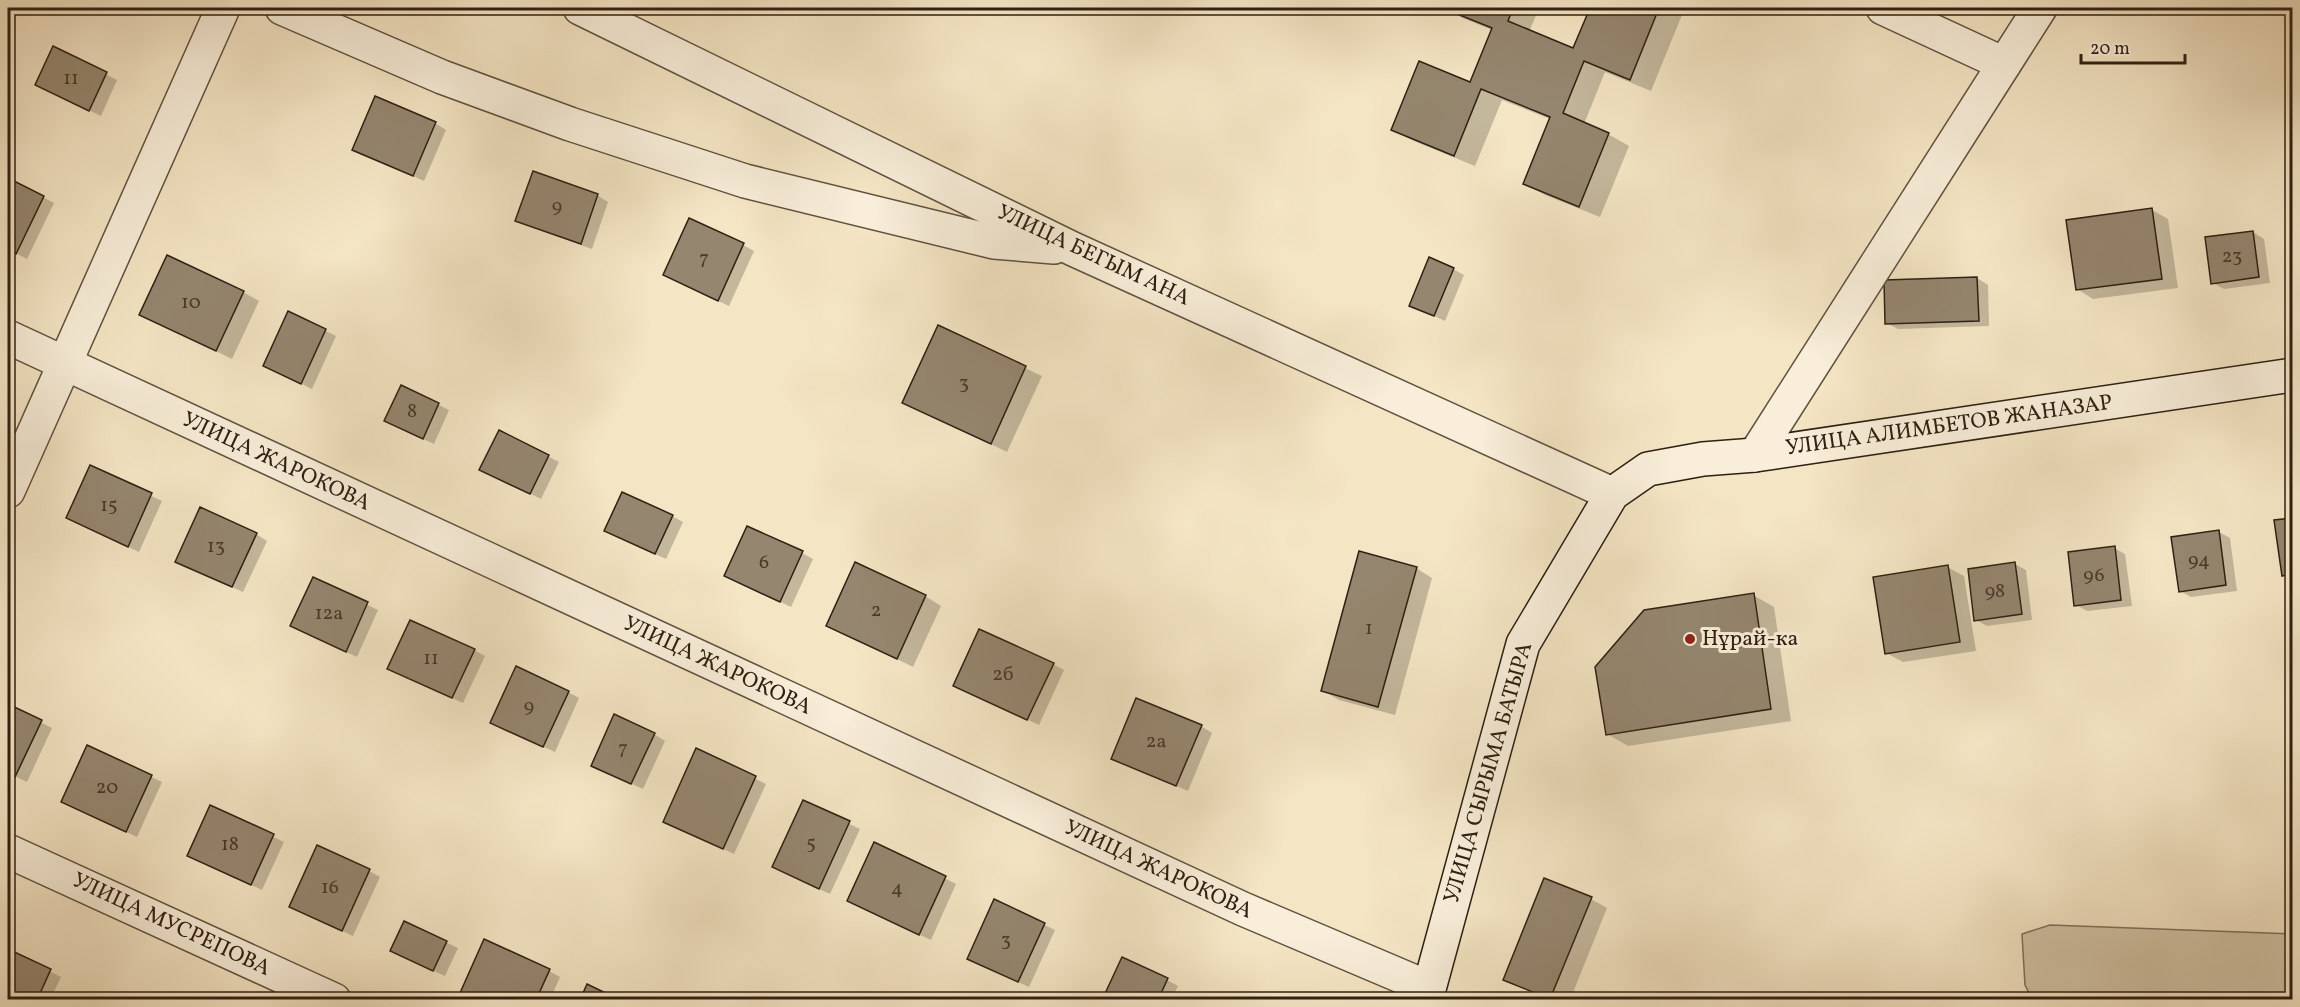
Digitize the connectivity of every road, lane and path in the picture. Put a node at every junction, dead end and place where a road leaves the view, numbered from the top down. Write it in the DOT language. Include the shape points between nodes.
graph roads {
  1 [pos="224,8"];
  2 [pos="282,8"];
  3 [pos="580,8"];
  4 [pos="1883,8"];
  5 [pos="2040,8"];
  6 [pos="2004,64"];
  7 [pos="1073,249"];
  8 [pos="8,337"];
  9 [pos="65,364"];
  10 [pos="2292,375"];
  11 [pos="1755,454"];
  12 [pos="8,491"];
  13 [pos="1612,494"];
  14 [pos="8,851"];
  15 [pos="1427,994"];
  16 [pos="334,999"];
  1 -- 9 [label="street"];
  2 -- 7 [label="street" via="442,77 745,181 994,242"];
  3 -- 7 [label="street, УЛИЦА БЕГЫМ АНА"];
  4 -- 6 [label="street"];
  5 -- 6 [label="street"];
  6 -- 11 [label="street"];
  7 -- 13 [label="street, УЛИЦА БЕГЫМ АНА"];
  8 -- 9 [label="street, УЛИЦА ЖАРОКОВА"];
  9 -- 12 [label="street"];
  9 -- 15 [label="street, УЛИЦА ЖАРОКОВА"];
  10 -- 11 [label="street, УЛИЦА АЛИМБЕТОВ ЖАНАЗАР"];
  11 -- 13 [label="street, УЛИЦА АЛИМБЕТОВ ЖАНАЗАР" via="1648,469"];
  13 -- 15 [label="street, УЛИЦА СЫРЫМА БАТЫРА" via="1523,644"];
  14 -- 16 [label="street, УЛИЦА МУСРЕПОВА"];
}
